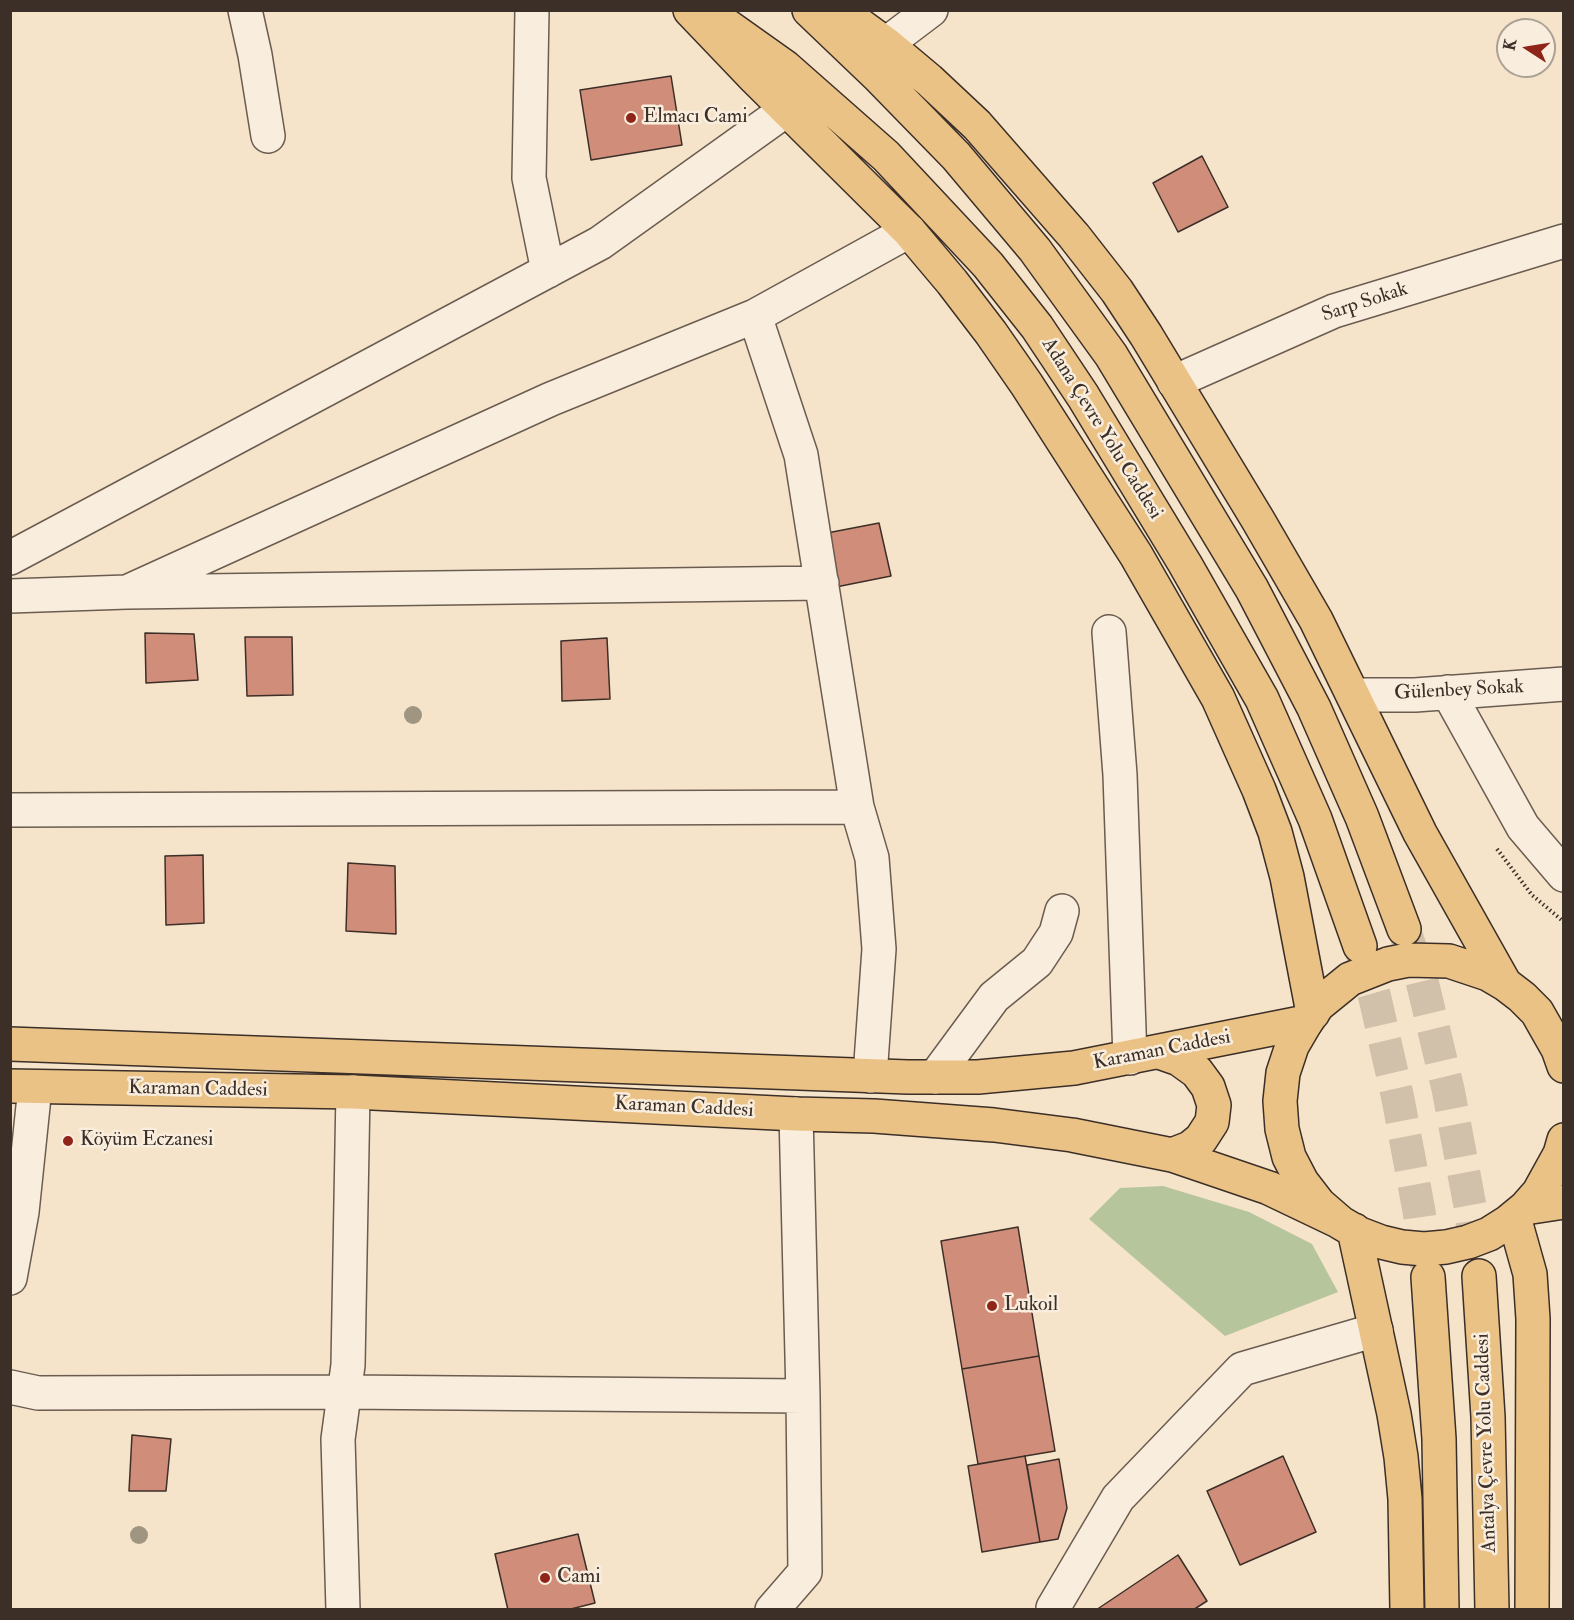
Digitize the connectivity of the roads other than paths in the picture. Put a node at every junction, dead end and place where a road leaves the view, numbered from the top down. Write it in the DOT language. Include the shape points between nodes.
graph roads {
  1 [pos="245,10"];
  2 [pos="532,10"];
  3 [pos="690,10"];
  4 [pos="705,10"];
  5 [pos="808,10"];
  6 [pos="839,10"];
  7 [pos="931,10"];
  8 [pos="886,44"];
  9 [pos="786,110"];
  10 [pos="268,136"];
  11 [pos="909,231"];
  12 [pos="1563,241"];
  13 [pos="548,271"];
  14 [pos="755,316"];
  15 [pos="1174,382"];
  16 [pos="10,558"];
  17 [pos="822,583"];
  18 [pos="127,592"];
  19 [pos="10,596"];
  20 [pos="1109,632"];
  21 [pos="1563,684"];
  22 [pos="1448,692"];
  23 [pos="1354,695"];
  24 [pos="857,807"];
  25 [pos="10,810"];
  26 [pos="1563,875"];
  27 [pos="1062,911"];
  28 [pos="1404,929"];
  29 [pos="1360,946"];
  30 [pos="1514,991"];
  31 [pos="1563,1013"];
  32 [pos="1309,1017"];
  33 [pos="10,1044"];
  34 [pos="1145,1055"];
  35 [pos="1563,1066"];
  36 [pos="870,1076"];
  37 [pos="935,1077"];
  38 [pos="23,1086"];
  39 [pos="353,1092"];
  40 [pos="796,1114"];
  41 [pos="1563,1140"];
  42 [pos="1172,1155"];
  43 [pos="1563,1202"];
  44 [pos="1519,1212"];
  45 [pos="1347,1226"];
  46 [pos="1479,1276"];
  47 [pos="1428,1277"];
  48 [pos="10,1278"];
  49 [pos="1376,1330"];
  50 [pos="10,1387"];
  51 [pos="344,1392"];
  52 [pos="803,1395"];
  53 [pos="1053,1608"];
  54 [pos="344,1610"];
  55 [pos="772,1610"];
  56 [pos="1407,1610"];
  57 [pos="1442,1610"];
  58 [pos="1492,1610"];
  59 [pos="1533,1610"];
  1 -- 10 [label="street"];
  2 -- 13 [label="street" via="529,178"];
  3 -- 9 [label="main road"];
  4 -- 29 [label="main road, Adana Çevre Yolu Caddesi" via="785,66 886,156 988,265 1037,327 1149,505 1262,699 1315,819"];
  5 -- 28 [label="main road" via="956,156 1035,250 1111,355 1252,589 1314,708 1340,763"];
  6 -- 8 [label="main road"];
  7 -- 8 [label="street"];
  8 -- 15 [label="main road" via="977,125 1060,219 1117,291"];
  9 -- 11 [label="main road"];
  9 -- 13 [label="street" via="600,243"];
  11 -- 14 [label="street"];
  11 -- 32 [label="main road" via="1027,385 1136,555 1218,698 1275,832 1287,877"];
  12 -- 15 [label="street, Sarp Sokak" via="1334,311"];
  13 -- 16 [label="street"];
  14 -- 17 [label="street" via="801,455"];
  14 -- 18 [label="street" via="551,399"];
  15 -- 23 [label="main road" via="1316,620"];
  17 -- 18 [label="street"];
  17 -- 24 [label="street"];
  18 -- 19 [label="street"];
  20 -- 34 [label="street"];
  21 -- 22 [label="street, Gülenbey Sokak"];
  22 -- 23 [label="street, Gülenbey Sokak"];
  22 -- 26 [label="street" via="1523,827"];
  23 -- 30 [label="main road" via="1420,833"];
  24 -- 25 [label="street"];
  24 -- 36 [label="street" via="872,858 879,949"];
  27 -- 37 [label="street" via="1056,933 1037,962 994,997"];
  30 -- 31 [label="main road"];
  30 -- 32 [label="main road" via="1488,974 1449,961 1408,960 1350,979"];
  30 -- 35 [label="main road" via="1537,1012"];
  32 -- 34 [label="main road, Karaman Caddesi"];
  32 -- 45 [label="main road" via="1292,1046 1283,1073 1282,1129 1302,1182 1319,1204"];
  33 -- 36 [label="main road, Karaman Caddesi"];
  34 -- 37 [label="main road, Karaman Caddesi" via="1074,1068"];
  34 -- 42 [label="main road" via="1179,1059 1197,1072 1214,1105 1212,1122 1201,1139"];
  36 -- 37 [label="main road, Karaman Caddesi"];
  38 -- 39 [label="main road, Karaman Caddesi"];
  38 -- 48 [label="street" via="22,1212"];
  39 -- 40 [label="main road, Karaman Caddesi"];
  39 -- 51 [label="street" via="348,1365"];
  40 -- 42 [label="main road, Karaman Caddesi" via="1033,1129"];
  40 -- 52 [label="street"];
  41 -- 44 [label="main road" via="1560,1154 1539,1192"];
  42 -- 45 [label="main road, Karaman Caddesi" via="1269,1188"];
  43 -- 44 [label="main road"];
  44 -- 45 [label="main road, Karaman Caddesi" via="1489,1234 1435,1248 1381,1242"];
  44 -- 59 [label="main road" via="1533,1319"];
  45 -- 49 [label="main road"];
  46 -- 58 [label="main road, Antalya Çevre Yolu Caddesi"];
  47 -- 57 [label="main road" via="1438,1428"];
  49 -- 53 [label="street" via="1242,1369 1118,1498"];
  49 -- 56 [label="main road" via="1401,1456"];
  50 -- 51 [label="street" via="38,1393"];
  51 -- 52 [label="street"];
  51 -- 54 [label="street" via="338,1439"];
  52 -- 55 [label="street" via="805,1572"];
}
